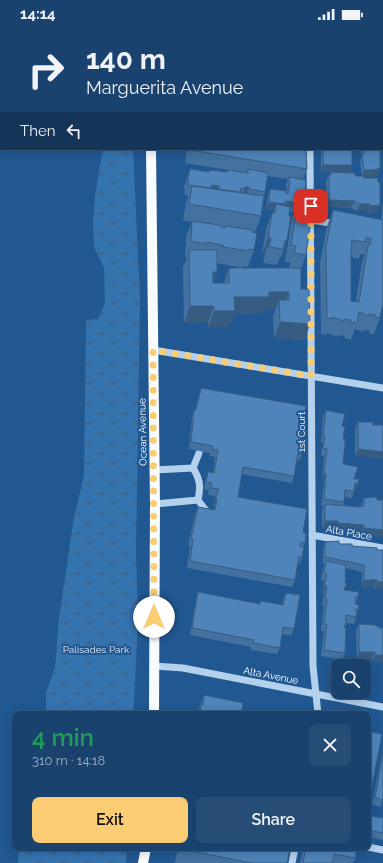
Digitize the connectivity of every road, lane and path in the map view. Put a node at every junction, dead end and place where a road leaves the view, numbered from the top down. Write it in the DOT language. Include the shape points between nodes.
graph roads {
  1 [pos="151,150"];
  2 [pos="310,150"];
  3 [pos="311,220"];
  4 [pos="347,226"];
  5 [pos="153,350"];
  6 [pos="311,376"];
  7 [pos="383,388"];
  8 [pos="199,453"];
  9 [pos="193,468"];
  10 [pos="154,470"];
  11 [pos="198,500"];
  12 [pos="155,504"];
  13 [pos="207,512"];
  14 [pos="312,536"];
  15 [pos="383,548"];
  16 [pos="154,666"];
  17 [pos="316,695"];
  18 [pos="383,707"];
  19 [pos="154,711"];
  20 [pos="318,711"];
  21 [pos="371,848"];
  22 [pos="383,850"];
  23 [pos="145,851"];
  24 [pos="294,851"];
  25 [pos="143,863"];
  26 [pos="292,863"];
  1 -- 5 [label="main road, Ocean Avenue"];
  2 -- 3 [label="street, 1st Court"];
  3 -- 4 [label="street"];
  3 -- 6 [label="street, 1st Court"];
  5 -- 6 [label="street"];
  5 -- 10 [label="main road, Ocean Avenue"];
  6 -- 7 [label="street"];
  6 -- 14 [label="street, 1st Court"];
  8 -- 9 [label="street"];
  9 -- 10 [label="street"];
  9 -- 11 [label="street" via="200,479"];
  10 -- 12 [label="main road, Ocean Avenue"];
  11 -- 12 [label="street"];
  11 -- 13 [label="street"];
  12 -- 16 [label="main road, Ocean Avenue"];
  14 -- 15 [label="street, Alta Place"];
  14 -- 17 [label="street, 1st Court" via="313,672"];
  16 -- 17 [label="street, Alta Avenue" via="183,668"];
  16 -- 19 [label="main road, Ocean Avenue"];
  17 -- 18 [label="street, Alta Avenue"];
  17 -- 20 [label="street, 1st Court"];
  21 -- 22 [label="street"];
  23 -- 25 [label="main road"];
  24 -- 26 [label="street"];
}
